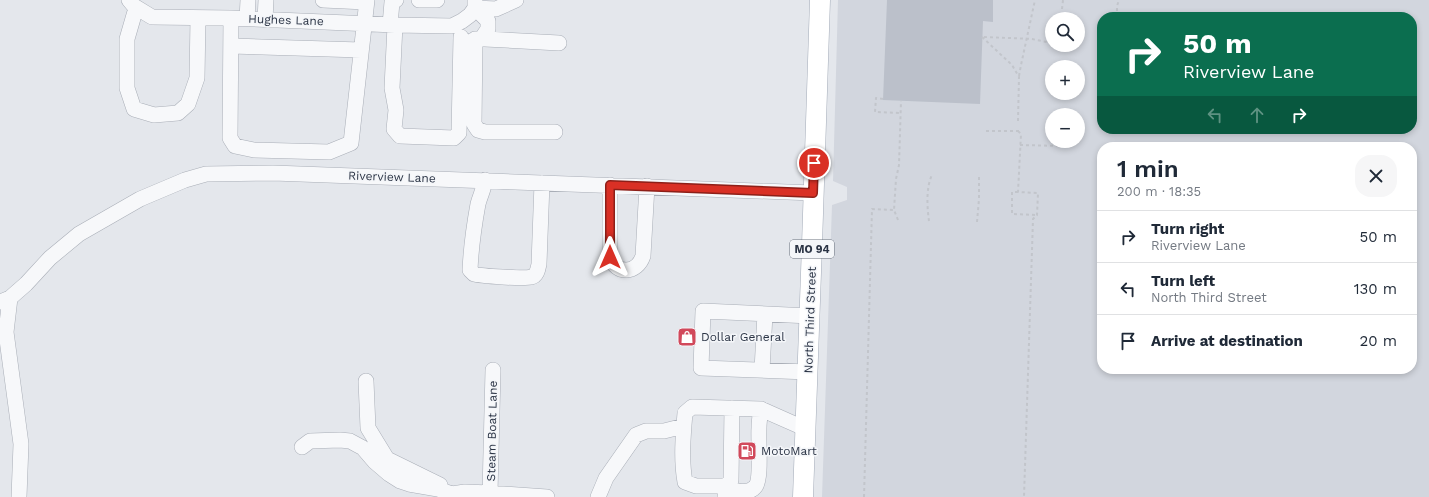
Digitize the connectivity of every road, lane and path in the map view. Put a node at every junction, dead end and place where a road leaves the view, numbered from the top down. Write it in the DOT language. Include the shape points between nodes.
graph roads {
  1 [pos="248,0"];
  2 [pos="266,0"];
  3 [pos="323,0"];
  4 [pos="396,0"];
  5 [pos="420,0"];
  6 [pos="437,0"];
  7 [pos="516,0"];
  8 [pos="820,0"];
  9 [pos="1035,0"];
  10 [pos="1063,0"];
  11 [pos="1119,0"];
  12 [pos="366,1"];
  13 [pos="132,4"];
  14 [pos="475,4"];
  15 [pos="1062,9"];
  16 [pos="1117,12"];
  17 [pos="198,18"];
  18 [pos="231,18"];
  19 [pos="247,19"];
  20 [pos="265,20"];
  21 [pos="363,24"];
  22 [pos="392,25"];
  23 [pos="448,26"];
  24 [pos="468,38"];
  25 [pos="1027,39"];
  26 [pos="1045,42"];
  27 [pos="559,43"];
  28 [pos="231,46"];
  29 [pos="361,50"];
  30 [pos="1019,77"];
  31 [pos="883,99"];
  32 [pos="901,101"];
  33 [pos="900,113"];
  34 [pos="1018,121"];
  35 [pos="986,131"];
  36 [pos="555,132"];
  37 [pos="1020,145"];
  38 [pos="1045,146"];
  39 [pos="932,175"];
  40 [pos="979,177"];
  41 [pos="484,180"];
  42 [pos="542,183"];
  43 [pos="610,185"];
  44 [pos="647,186"];
  45 [pos="1018,192"];
  46 [pos="813,193"];
  47 [pos="894,210"];
  48 [pos="1037,215"];
  49 [pos="898,220"];
  50 [pos="929,221"];
  51 [pos="977,222"];
  52 [pos="5,300"];
  53 [pos="765,314"];
  54 [pos="810,316"];
  55 [pos="493,370"];
  56 [pos="762,370"];
  57 [pos="808,372"];
  58 [pos="366,381"];
  59 [pos="732,408"];
  60 [pos="761,409"];
  61 [pos="684,426"];
  62 [pos="806,429"];
  63 [pos="302,448"];
  64 [pos="725,492"];
  65 [pos="490,493"];
  66 [pos="453,495"];
  67 [pos="19,497"];
  68 [pos="541,497"];
  69 [pos="547,497"];
  70 [pos="598,497"];
  71 [pos="803,497"];
  72 [pos="864,497"];
  73 [pos="1024,497"];
  1 -- 19 [label="street"];
  2 -- 20 [label="street"];
  3 -- 12 [label="street"];
  4 -- 22 [label="street" via="392,2"];
  5 -- 6 [label="street"];
  7 -- 14 [label="street" via="496,9"];
  8 -- 46 [label="main road, North Third Street / MO 94"];
  9 -- 25 [label="path"];
  10 -- 15 [label="path"];
  11 -- 16 [label="path"];
  12 -- 21 [label="street"];
  13 -- 17 [label="street, Hughes Lane" via="152,17"];
  13 -- 17 [label="street" via="127,40 127,88 134,109 154,115 178,113 188,104 197,78"];
  14 -- 23 [label="street, Hughes Lane" via="470,15"];
  14 -- 24 [label="street" via="488,21 488,29 482,38"];
  17 -- 18 [label="street, Hughes Lane"];
  18 -- 19 [label="street, Hughes Lane"];
  18 -- 28 [label="street"];
  19 -- 20 [label="street, Hughes Lane"];
  20 -- 21 [label="street, Hughes Lane"];
  21 -- 22 [label="street, Hughes Lane"];
  21 -- 29 [label="street"];
  22 -- 23 [label="street, Hughes Lane"];
  22 -- 24 [label="street" via="392,88 396,110 394,129 400,136 454,138 459,133"];
  23 -- 24 [label="street" via="455,34"];
  24 -- 27 [label="street"];
  24 -- 36 [label="street" via="474,124 478,130"];
  25 -- 26 [label="path"];
  25 -- 30 [label="path"];
  25 -- 30 [label="path" via="982,37 1012,65"];
  28 -- 29 [label="street"];
  28 -- 29 [label="street" via="230,138 235,146 254,150 329,152 351,143"];
  30 -- 34 [label="path"];
  31 -- 33 [label="path" via="876,98 875,112"];
  32 -- 33 [label="path"];
  33 -- 47 [label="path" via="899,165"];
  35 -- 37 [label="path" via="1018,130 1021,134"];
  37 -- 38 [label="path"];
  37 -- 45 [label="path"];
  39 -- 50 [label="path" via="929,181"];
  40 -- 51 [label="path"];
  41 -- 42 [label="street, Riverview Lane"];
  41 -- 42 [label="street" via="471,245 470,270 473,274 484,276 532,277 536,274 539,264"];
  41 -- 52 [label="street, Riverview Lane" via="273,173 206,174 140,199 79,234 50,258 26,284"];
  42 -- 43 [label="street, Riverview Lane"];
  43 -- 44 [label="street, Riverview Lane"];
  43 -- 44 [label="street" via="610,257 612,264 619,270 632,269 640,264 643,256"];
  44 -- 46 [label="street, Riverview Lane"];
  45 -- 48 [label="path" via="1038,193"];
  45 -- 48 [label="path" via="1012,192 1012,214"];
  46 -- 54 [label="main road, North Third Street / MO 94"];
  47 -- 49 [label="path"];
  47 -- 72 [label="path" via="872,209"];
  48 -- 73 [label="path" via="1033,219"];
  52 -- 67 [label="street, Riverview Lane" via="6,332 21,444"];
  53 -- 54 [label="street"];
  53 -- 56 [label="street"];
  53 -- 56 [label="street" via="703,311 701,368"];
  54 -- 57 [label="main road, North Third Street / MO 94"];
  55 -- 65 [label="street, Steam Boat Lane"];
  56 -- 57 [label="street"];
  57 -- 62 [label="main road, North Third Street / MO 94"];
  58 -- 66 [label="street" via="368,428 387,459"];
  59 -- 60 [label="street"];
  59 -- 61 [label="street" via="692,407 686,413"];
  59 -- 64 [label="street" via="731,480"];
  60 -- 62 [label="street"];
  60 -- 64 [label="street" via="759,464 755,488"];
  61 -- 64 [label="street" via="685,482"];
  61 -- 70 [label="street" via="664,431 646,431 636,436 606,478"];
  62 -- 71 [label="main road, North Third Street / MO 94"];
  63 -- 66 [label="street" via="310,441 350,441 363,448 375,462 400,480"];
  65 -- 66 [label="street"];
  65 -- 68 [label="street"];
  68 -- 69 [label="street"];
}
